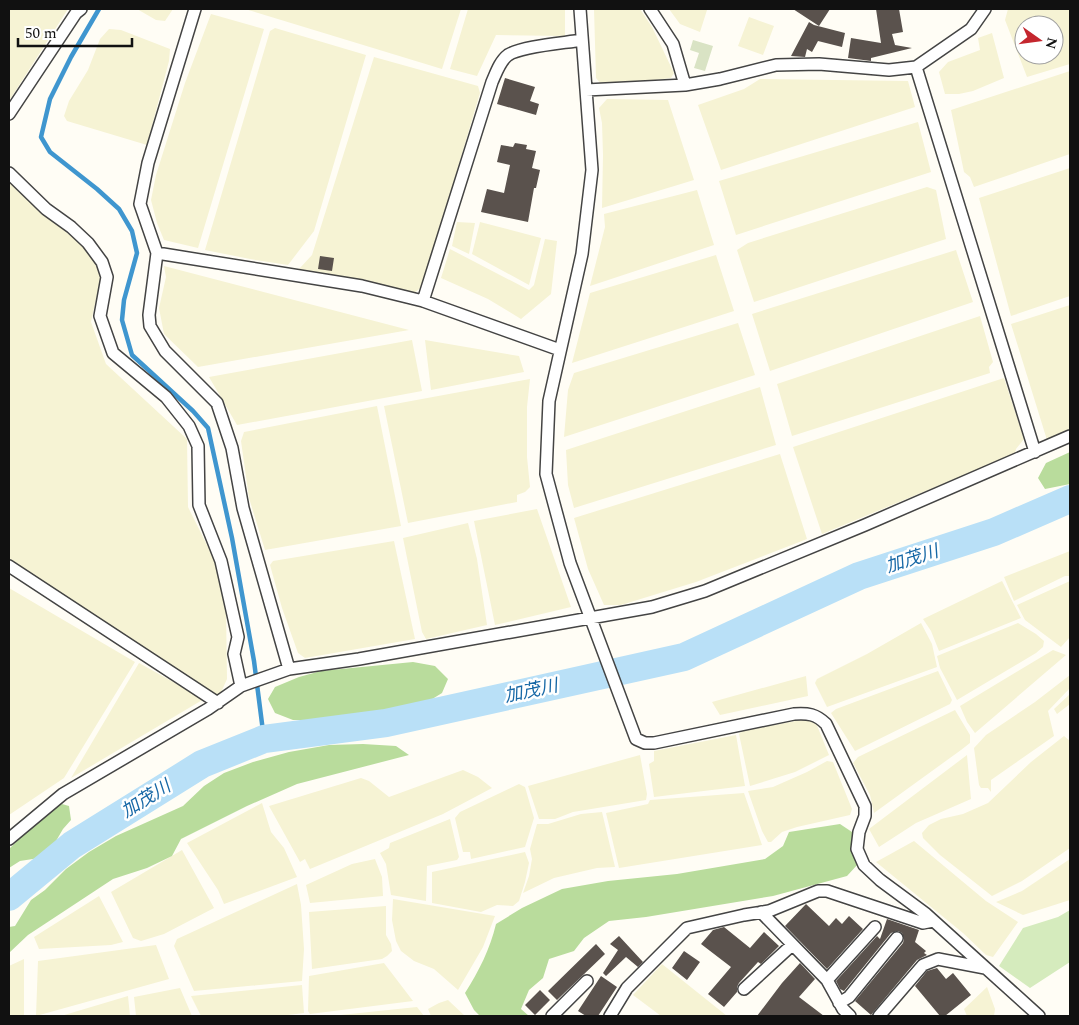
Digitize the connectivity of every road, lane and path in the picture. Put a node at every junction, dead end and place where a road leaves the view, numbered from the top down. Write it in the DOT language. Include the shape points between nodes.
graph roads {
  1 [pos="82,9"];
  2 [pos="196,9"];
  3 [pos="580,9"];
  4 [pos="650,9"];
  5 [pos="985,9"];
  6 [pos="582,40"];
  7 [pos="916,67"];
  8 [pos="685,85"];
  9 [pos="586,90"];
  10 [pos="9,114"];
  11 [pos="9,173"];
  12 [pos="157,253"];
  13 [pos="423,300"];
  14 [pos="560,350"];
  15 [pos="1070,436"];
  16 [pos="1035,452"];
  17 [pos="9,566"];
  18 [pos="591,618"];
  19 [pos="289,669"];
  20 [pos="245,684"];
  21 [pos="218,703"];
  22 [pos="9,838"];
  23 [pos="761,912"];
  24 [pos="933,921"];
  25 [pos="875,927"];
  26 [pos="897,938"];
  27 [pos="792,945"];
  28 [pos="987,968"];
  29 [pos="827,980"];
  30 [pos="586,981"];
  31 [pos="744,989"];
  32 [pos="839,1003"];
  33 [pos="552,1016"];
  34 [pos="610,1016"];
  35 [pos="850,1016"];
  36 [pos="879,1016"];
  37 [pos="1039,1016"];
  1 -- 10 [label="street" via="76,13"];
  2 -- 12 [label="street" via="148,162 140,204"];
  3 -- 6 [label="street"];
  4 -- 8 [label="street" via="673,44"];
  5 -- 7 [label="street" via="971,29"];
  6 -- 9 [label="street"];
  6 -- 13 [label="street" via="520,50 508,55 501,63 492,82"];
  7 -- 8 [label="street" via="889,70 819,64 776,66"];
  7 -- 16 [label="street"];
  8 -- 9 [label="street"];
  9 -- 14 [label="street" via="592,170 582,254"];
  11 -- 20 [label="street" via="46,209 72,227 102,262 107,277 100,316 112,353 166,397 189,426 198,446 199,505 221,560 238,637 234,654"];
  12 -- 13 [label="street" via="362,286"];
  12 -- 19 [label="street" via="150,326 165,351 217,403 232,448 243,508"];
  13 -- 14 [label="street"];
  14 -- 18 [label="street" via="549,401 546,474 570,563"];
  15 -- 16 [label="street"];
  16 -- 18 [label="street" via="705,591 652,607"];
  17 -- 21 [label="street"];
  18 -- 19 [label="street"];
  18 -- 24 [label="street" via="636,739 645,743 785,715 807,713 819,717 826,724 864,806 865,816 857,849 864,865"];
  19 -- 20 [label="street"];
  20 -- 21 [label="street"];
  21 -- 22 [label="street" via="63,794"];
  23 -- 24 [label="street" via="818,891 827,891 923,923"];
  23 -- 27 [label="street"];
  23 -- 34 [label="street" via="688,928 627,988"];
  24 -- 28 [label="street"];
  25 -- 29 [label="street"];
  26 -- 32 [label="street" via="849,996"];
  27 -- 29 [label="street"];
  27 -- 31 [label="street"];
  28 -- 36 [label="street" via="938,959 923,964"];
  28 -- 37 [label="street"];
  29 -- 32 [label="street"];
  30 -- 33 [label="street"];
  32 -- 35 [label="street"];
}
